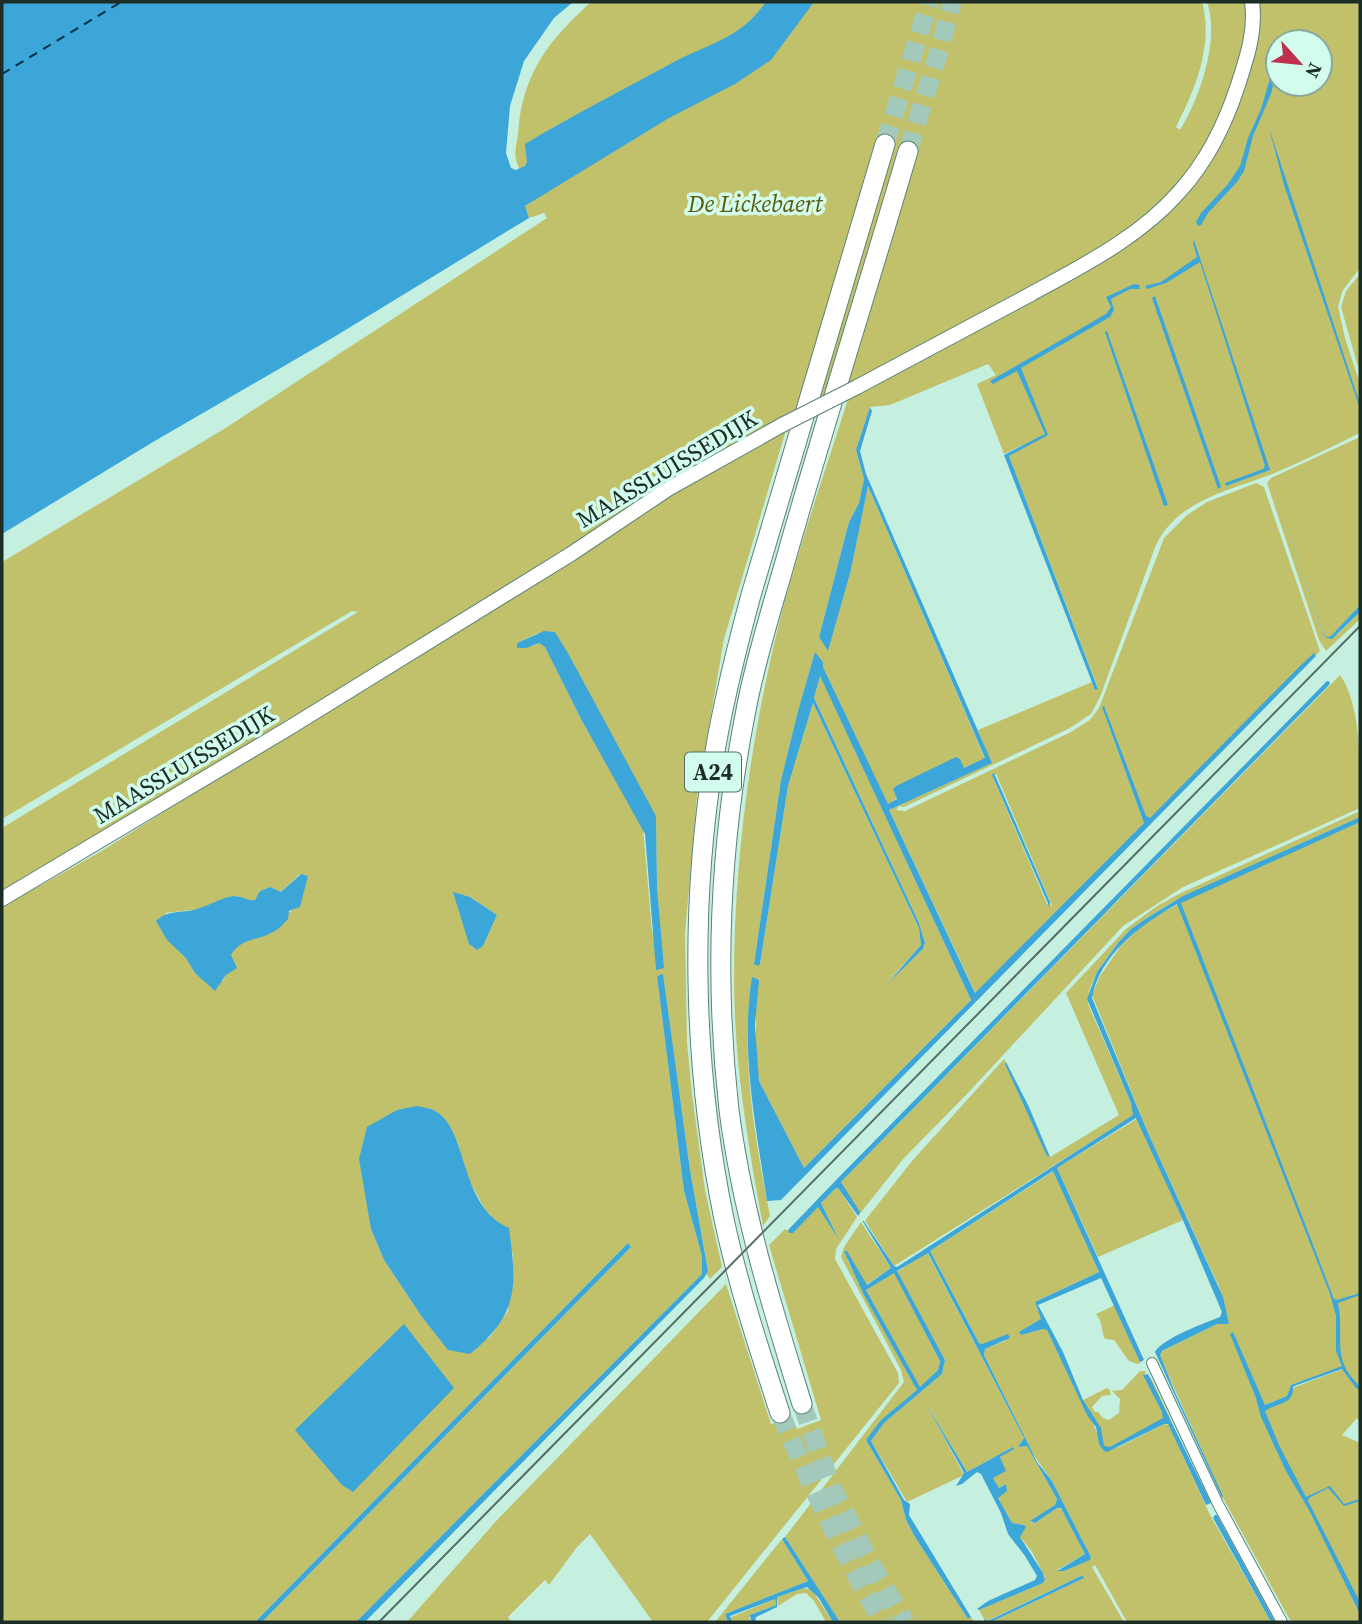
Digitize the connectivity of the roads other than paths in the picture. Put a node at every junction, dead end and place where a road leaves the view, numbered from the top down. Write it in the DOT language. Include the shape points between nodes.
graph roads {
  1 [pos="1252,2"];
  2 [pos="885,144"];
  3 [pos="908,151"];
  4 [pos="2,899"];
  5 [pos="1152,1363"];
  6 [pos="802,1404"];
  7 [pos="780,1413"];
  8 [pos="1282,1622"];
  1 -- 4 [label="street, MAASSLUISSEDIJK, bridge" via="1252,42 1219,136 1166,206 1133,233 1084,264 668,489 289,728"];
  2 -- 7 [label="highway, A24" via="751,595 733,663 708,803 701,891 706,1094 718,1188 741,1291"];
  3 -- 6 [label="highway, A24" via="760,650 740,746 725,858 721,965 729,1109 747,1216"];
  5 -- 8 [label="street" via="1218,1504"];
}
